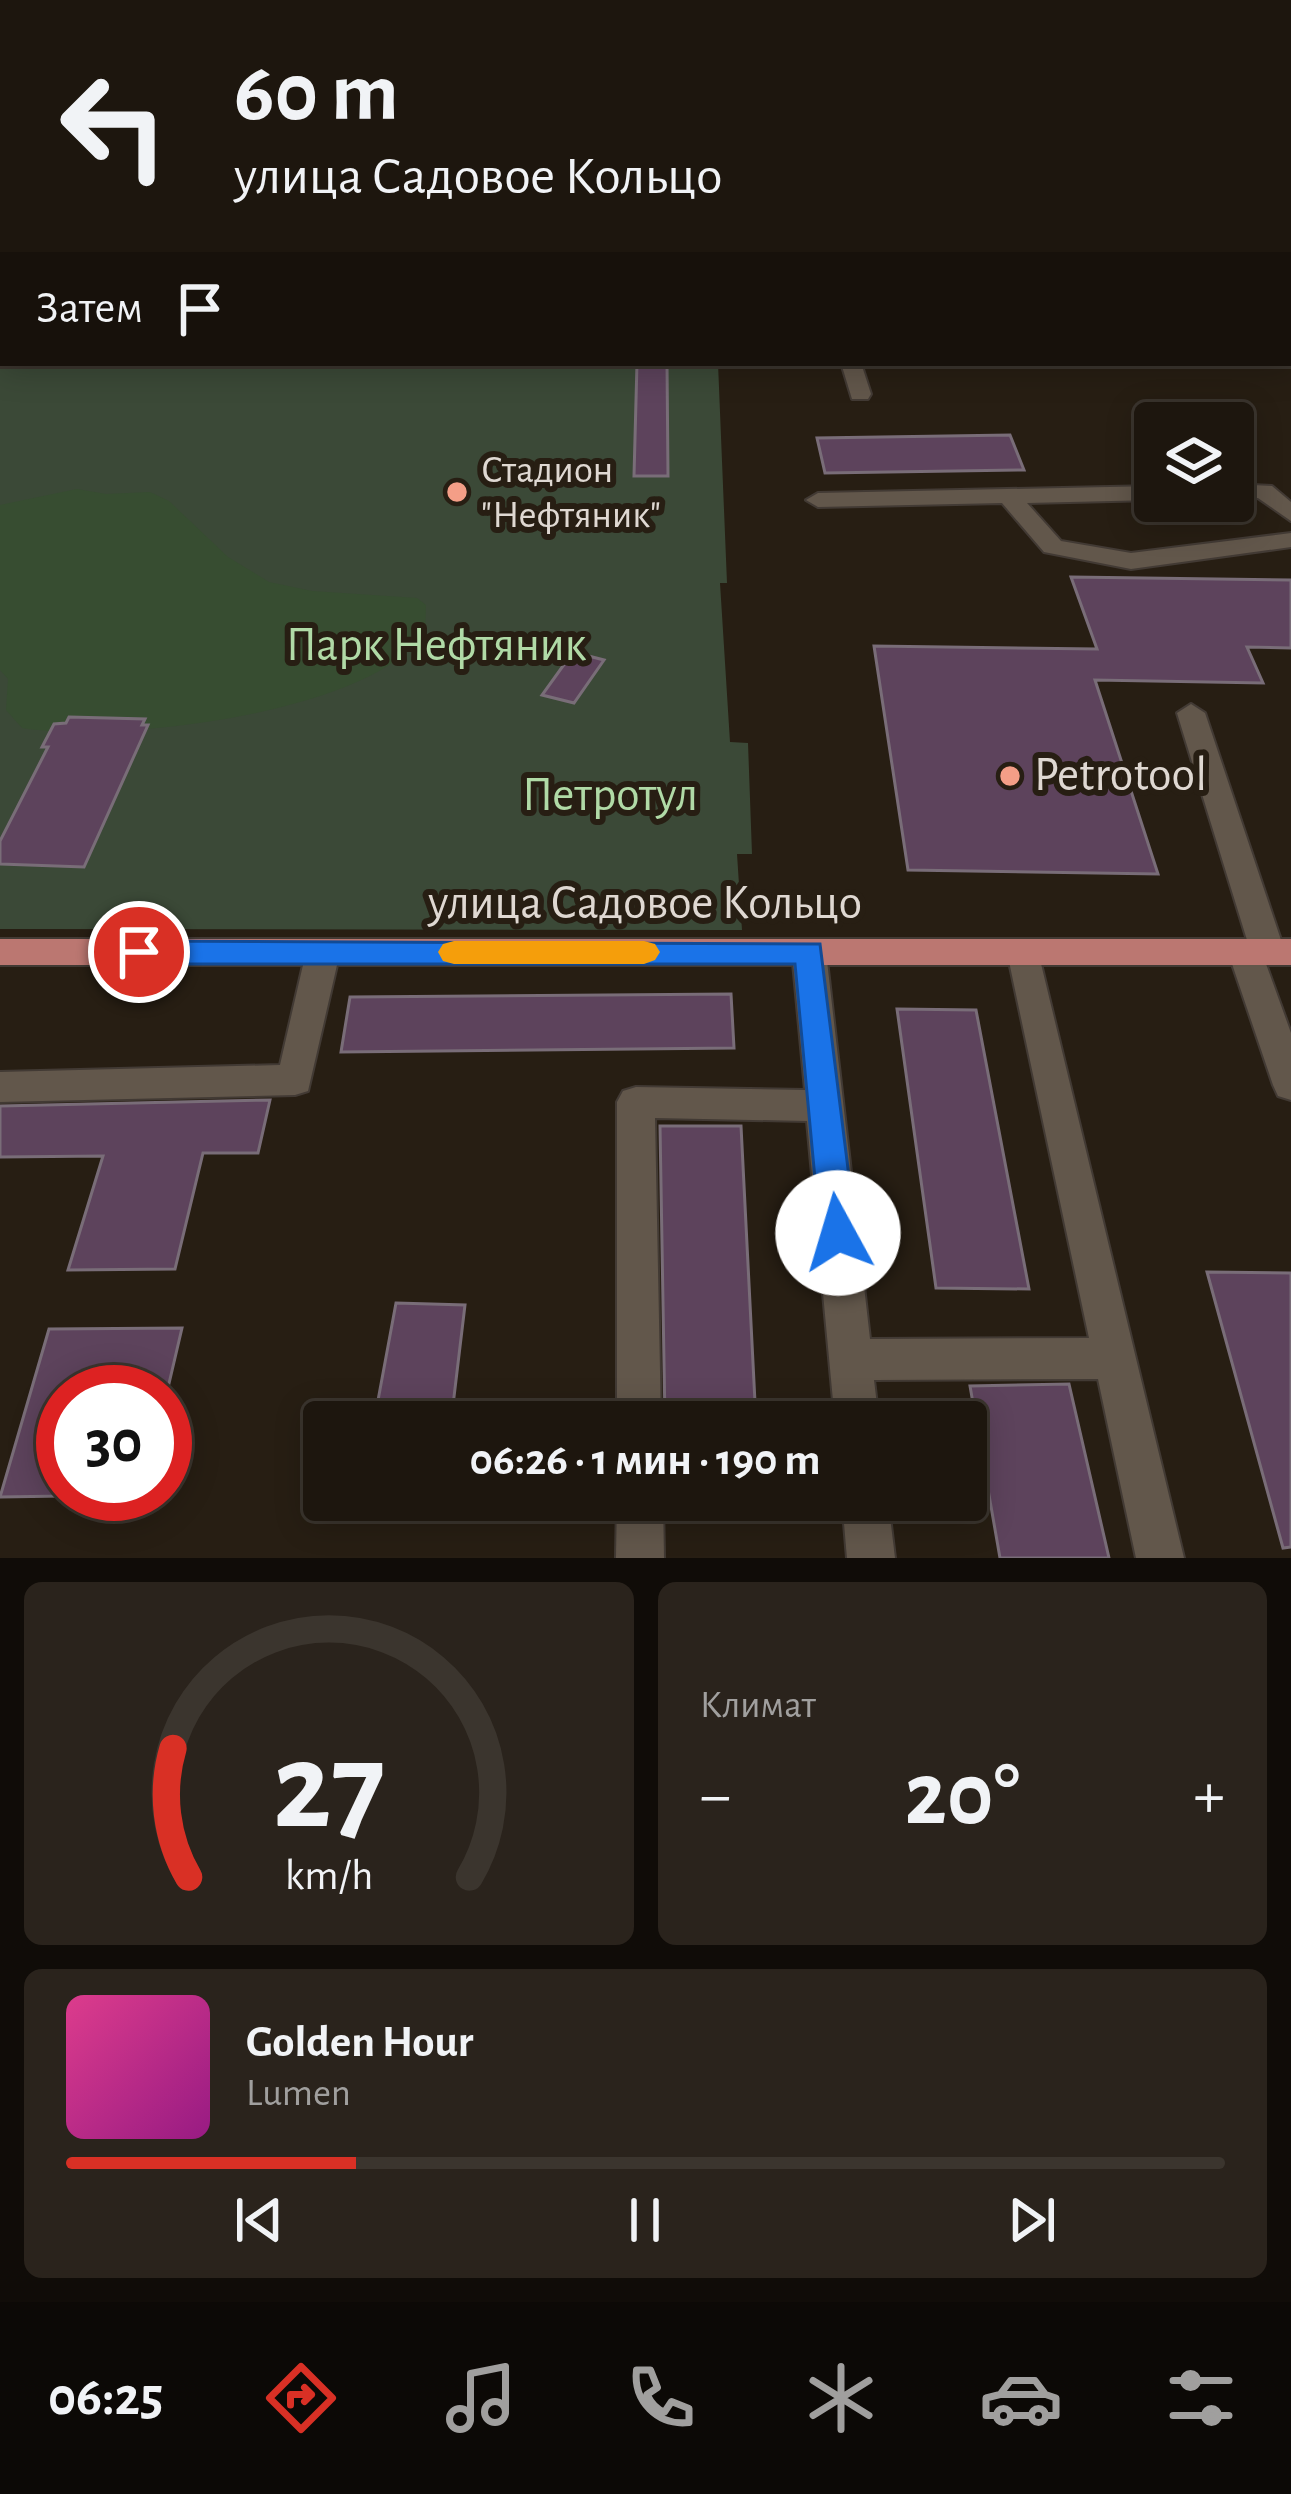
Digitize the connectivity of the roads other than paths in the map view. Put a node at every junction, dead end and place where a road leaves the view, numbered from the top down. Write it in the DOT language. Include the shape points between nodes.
graph roads {
  1 [pos="852,366"];
  2 [pos="860,394"];
  3 [pos="1254,491"];
  4 [pos="1134,493"];
  5 [pos="1008,496"];
  6 [pos="818,500"];
  7 [pos="1291,514"];
  8 [pos="1291,540"];
  9 [pos="1191,712"];
  10 [pos="0,952"];
  11 [pos="323,952"];
  12 [pos="809,952"];
  13 [pos="1024,952"];
  14 [pos="1268,952"];
  15 [pos="1291,1085"];
  16 [pos="0,1087"];
  17 [pos="825,1106"];
  18 [pos="1115,1358"];
  19 [pos="851,1360"];
  20 [pos="639,1401"];
  21 [pos="855,1401"];
  22 [pos="640,1521"];
  23 [pos="867,1521"];
  24 [pos="640,1558"];
  25 [pos="871,1558"];
  26 [pos="1160,1558"];
  1 -- 2 [label="street"];
  3 -- 7 [label="street"];
  4 -- 5 [label="street"];
  5 -- 6 [label="street"];
  5 -- 8 [label="street" via="1053,547 1131,561"];
  9 -- 14 [label="street"];
  10 -- 11 [label="main road, улица Садовое Кольцо"];
  11 -- 12 [label="main road, улица Садовое Кольцо"];
  11 -- 16 [label="street" via="295,1080"];
  12 -- 13 [label="main road, улица Садовое Кольцо"];
  12 -- 17 [label="street"];
  13 -- 14 [label="main road, улица Садовое Кольцо"];
  13 -- 18 [label="street"];
  14 -- 15 [label="street"];
  17 -- 19 [label="street"];
  17 -- 20 [label="street" via="636,1102"];
  18 -- 19 [label="street"];
  18 -- 26 [label="street"];
  19 -- 21 [label="street"];
  22 -- 24 [label="street"];
  23 -- 25 [label="street"];
}
